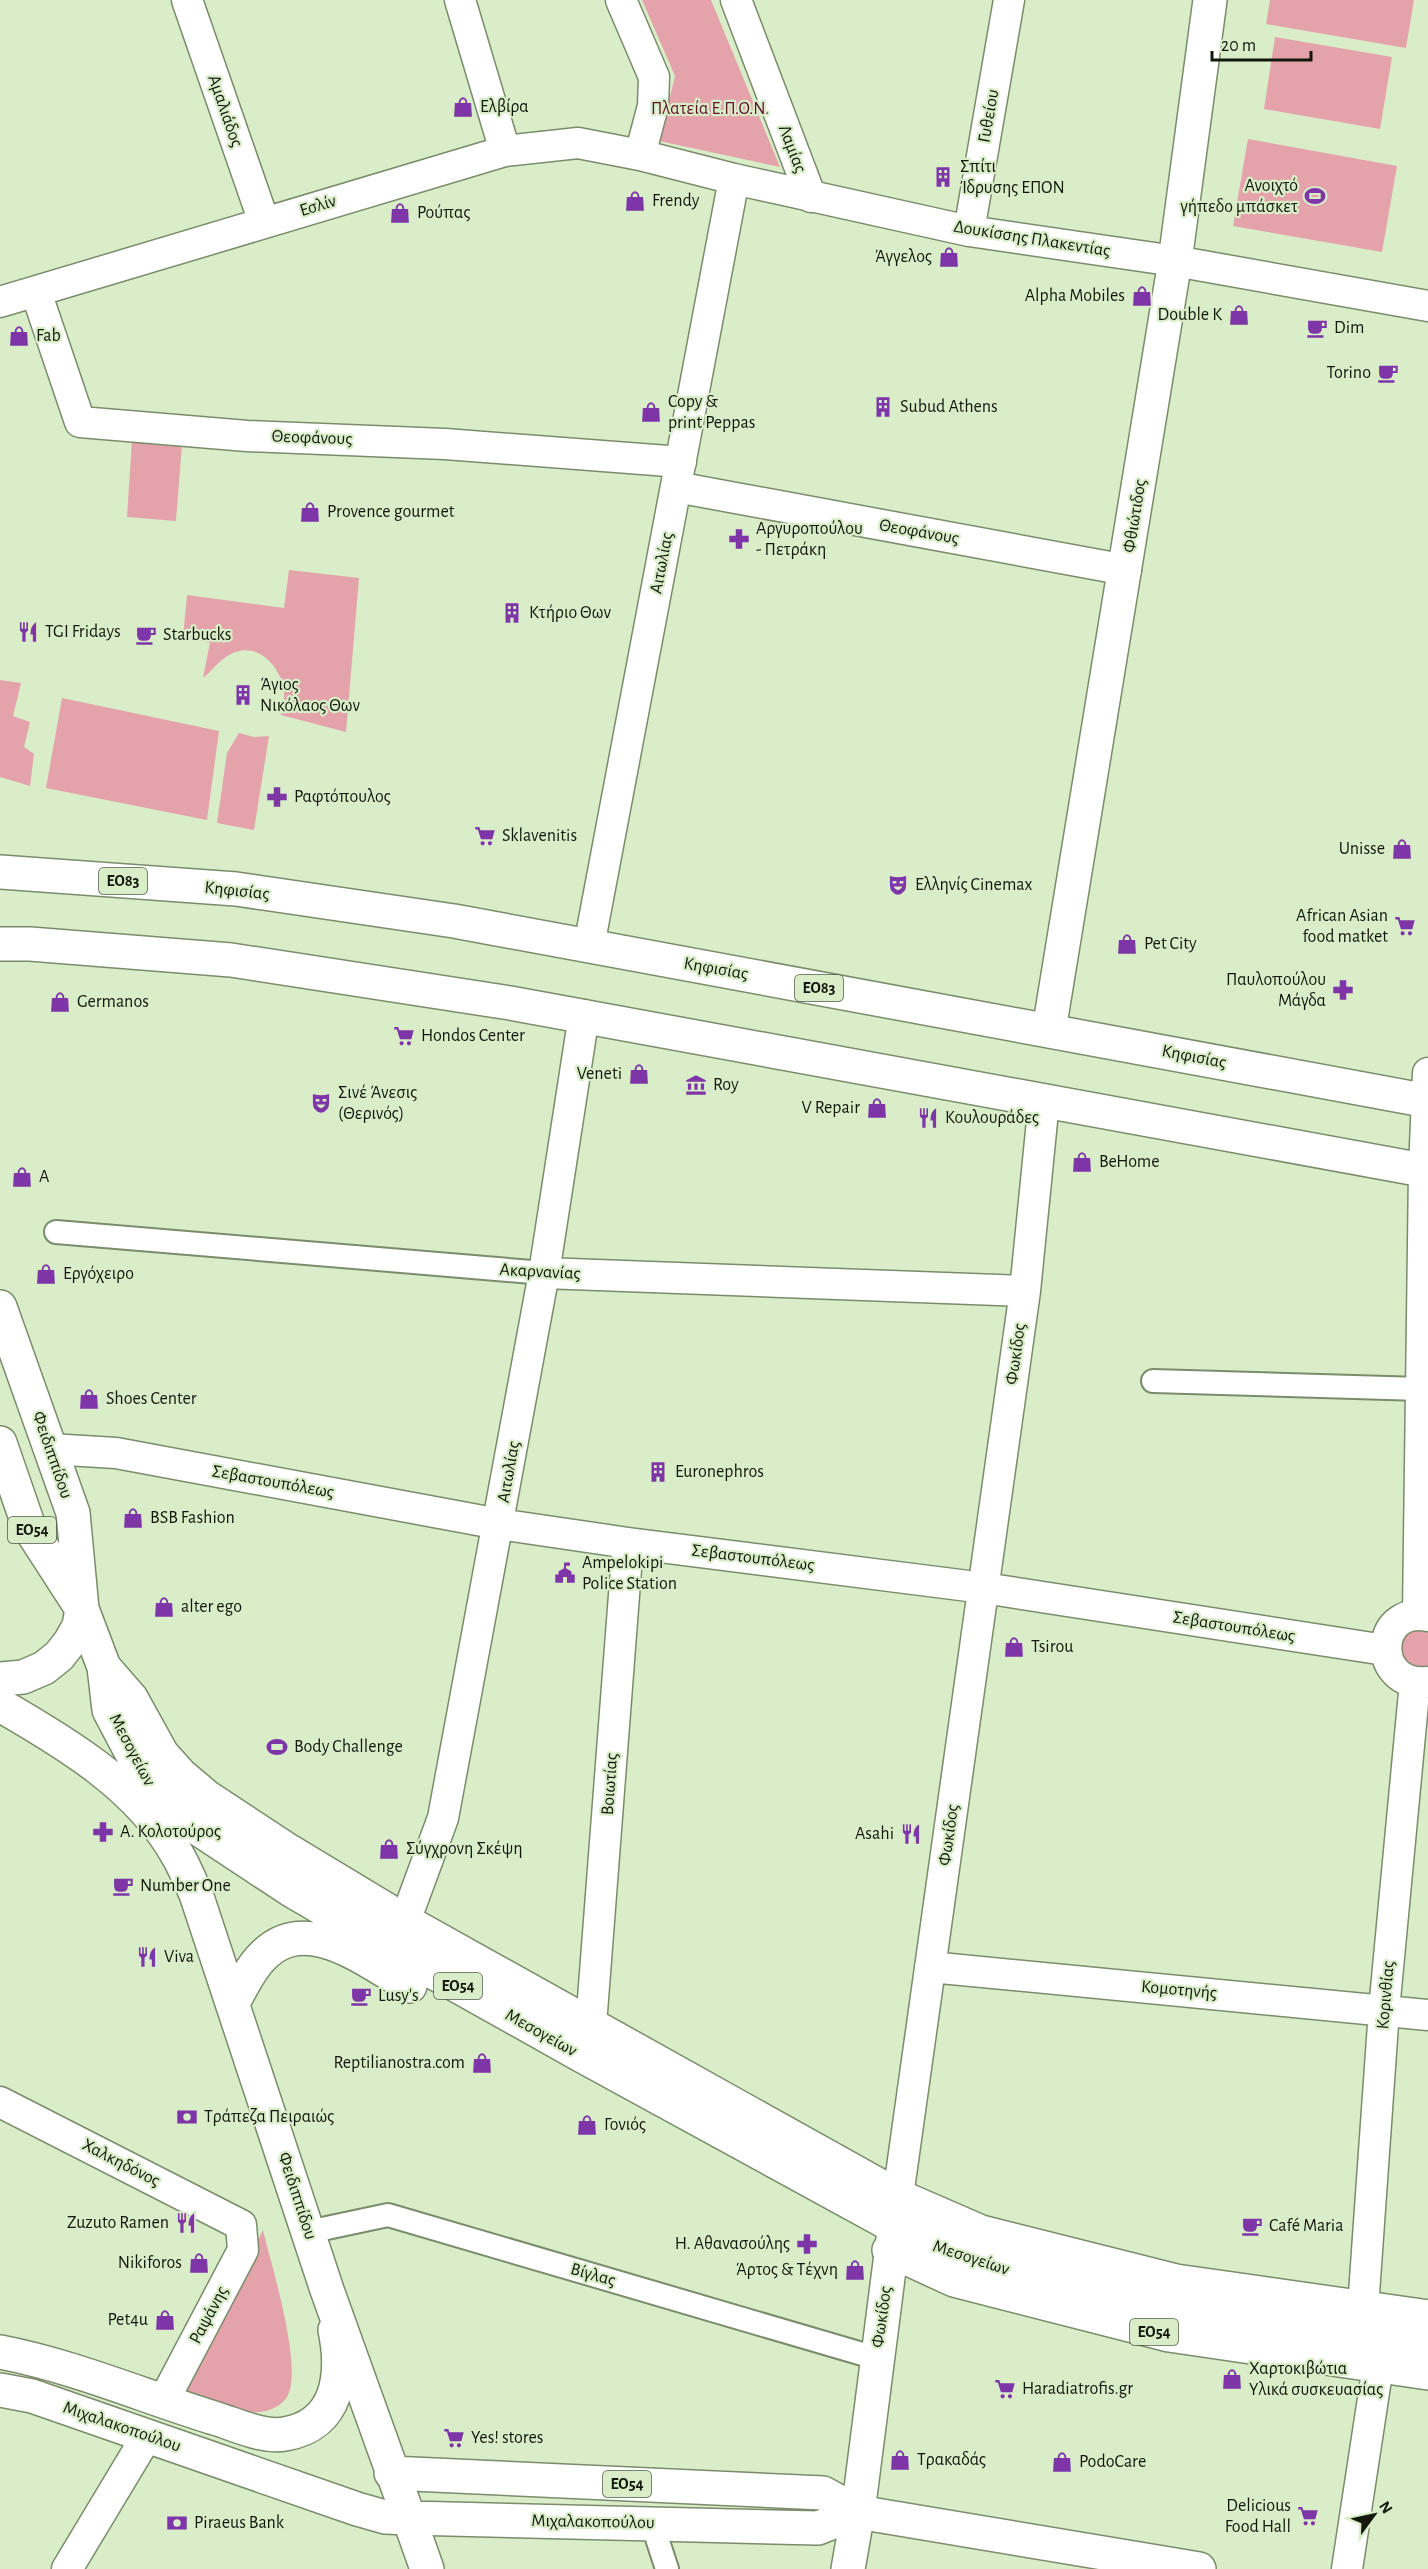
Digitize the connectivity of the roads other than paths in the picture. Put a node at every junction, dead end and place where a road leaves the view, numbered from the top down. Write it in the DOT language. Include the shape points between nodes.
graph roads {
  1 [pos="187,0"];
  2 [pos="460,0"];
  3 [pos="621,0"];
  4 [pos="736,0"];
  5 [pos="1009,0"];
  6 [pos="1210,0"];
  7 [pos="505,151"];
  8 [pos="640,154"];
  9 [pos="734,179"];
  10 [pos="811,197"];
  11 [pos="264,222"];
  12 [pos="969,231"];
  13 [pos="1175,261"];
  14 [pos="36,292"];
  15 [pos="0,302"];
  16 [pos="1428,306"];
  17 [pos="679,475"];
  18 [pos="1126,570"];
  19 [pos="0,873"];
  20 [pos="0,944"];
  21 [pos="589,946"];
  22 [pos="584,1015"];
  23 [pos="1050,1030"];
  24 [pos="1428,1092"];
  25 [pos="1044,1101"];
  26 [pos="1426,1170"];
  27 [pos="56,1232"];
  28 [pos="544,1273"];
  29 [pos="1025,1291"];
  30 [pos="0,1307"];
  31 [pos="1154,1381"];
  32 [pos="1421,1389"];
  33 [pos="0,1443"];
  34 [pos="50,1449"];
  35 [pos="499,1524"];
  36 [pos="628,1543"];
  37 [pos="984,1588"];
  38 [pos="82,1609"];
  39 [pos="1423,1615"];
  40 [pos="1385,1650"];
  41 [pos="104,1667"];
  42 [pos="0,1679"];
  43 [pos="1421,1682"];
  44 [pos="0,1705"];
  45 [pos="136,1800"];
  46 [pos="405,1921"];
  47 [pos="930,1966"];
  48 [pos="233,2003"];
  49 [pos="1384,2010"];
  50 [pos="1428,2015"];
  51 [pos="591,2025"];
  52 [pos="0,2102"];
  53 [pos="241,2225"];
  54 [pos="894,2225"];
  55 [pos="308,2232"];
  56 [pos="327,2290"];
  57 [pos="1363,2308"];
  58 [pos="1428,2317"];
  59 [pos="1428,2348"];
  60 [pos="0,2352"];
  61 [pos="876,2358"];
  62 [pos="1378,2366"];
  63 [pos="1428,2373"];
  64 [pos="0,2390"];
  65 [pos="163,2402"];
  66 [pos="147,2436"];
  67 [pos="392,2474"];
  68 [pos="858,2512"];
  69 [pos="409,2518"];
  70 [pos="652,2523"];
  71 [pos="1093,2561"];
  72 [pos="68,2569"];
  73 [pos="427,2569"];
  74 [pos="667,2569"];
  75 [pos="848,2569"];
  76 [pos="1199,2569"];
  77 [pos="1347,2569"];
  1 -- 11 [label="street, Αμαλιάδος"];
  2 -- 7 [label="street"];
  3 -- 8 [label="street" via="654,77 653,106"];
  4 -- 10 [label="street, Λαμίας"];
  5 -- 12 [label="street, Γυθείου"];
  6 -- 13 [label="main road, Φθιώτιδος"];
  7 -- 8 [label="street, Εσλίν" via="578,143"];
  7 -- 11 [label="street, Εσλίν"];
  8 -- 9 [label="street, Δουκίσσης Πλακεντίας"];
  9 -- 10 [label="street, Δουκίσσης Πλακεντίας"];
  9 -- 17 [label="street, Αιτωλίας"];
  10 -- 12 [label="street, Δουκίσσης Πλακεντίας"];
  11 -- 14 [label="street, Εσλίν"];
  12 -- 13 [label="street, Δουκίσσης Πλακεντίας"];
  13 -- 16 [label="street, Δουκίσσης Πλακεντίας"];
  13 -- 18 [label="main road, Φθιώτιδος"];
  14 -- 15 [label="street, Εσλίν"];
  14 -- 17 [label="street, Θεοφάνους" via="80,422 247,436 445,444"];
  17 -- 18 [label="street, Θεοφάνους"];
  17 -- 21 [label="street, Αιτωλίας"];
  18 -- 23 [label="main road, Φθιώτιδος"];
  19 -- 21 [label="main road, Κηφισίας / ΕΟ83" via="236,890 454,921"];
  20 -- 22 [label="main road" via="231,960"];
  21 -- 23 [label="main road, Κηφισίας / ΕΟ83"];
  22 -- 25 [label="main road"];
  22 -- 28 [label="street, Αιτωλίας"];
  23 -- 24 [label="main road, Κηφισίας / ΕΟ83"];
  24 -- 26 [label="street"];
  25 -- 26 [label="main road"];
  25 -- 29 [label="street, Φωκίδος"];
  26 -- 32 [label="street"];
  27 -- 28 [label="street, Ακαρνανίας"];
  28 -- 29 [label="street, Ακαρνανίας"];
  28 -- 35 [label="street, Αιτωλίας"];
  29 -- 37 [label="street, Φωκίδος"];
  30 -- 34 [label="main road, Φειδιππίδου / ΕΟ54"];
  31 -- 32 [label="street"];
  32 -- 39 [label="street"];
  33 -- 38 [label="main road, Φειδιππίδου / ΕΟ54" via="30,1527"];
  34 -- 35 [label="street, Σεβαστουπόλεως" via="117,1453"];
  34 -- 38 [label="main road, Φειδιππίδου / ΕΟ54" via="73,1513"];
  35 -- 36 [label="street, Σεβαστουπόλεως"];
  35 -- 46 [label="street, Αιτωλίας" via="443,1818"];
  36 -- 37 [label="street, Σεβαστουπόλεως"];
  36 -- 51 [label="street, Βοιωτίας"];
  37 -- 40 [label="street, Σεβαστουπόλεως"];
  37 -- 47 [label="street, Φωκίδος"];
  38 -- 41 [label="main road, Φειδιππίδου / ΕΟ54"];
  38 -- 42 [label="main road" via="79,1626 59,1656 44,1668 22,1677"];
  39 -- 40 [label="street" via="1399,1622 1391,1630"];
  40 -- 43 [label="street" via="1394,1671"];
  41 -- 46 [label="main road, Μεσογείων / ΕΟ54" via="131,1698 162,1754 207,1797"];
  41 -- 54 [label="main road, Μεσογείων / ΕΟ54" via="109,1710 140,1772 161,1799 188,1822 291,1890 390,1948"];
  43 -- 49 [label="street, Κορινθίας"];
  44 -- 45 [label="main road, Μεσογείων" via="81,1756"];
  45 -- 48 [label="main road, Φειδιππίδου" via="178,1855 196,1894"];
  46 -- 51 [label="main road, Μεσογείων / ΕΟ54"];
  47 -- 49 [label="street, Κομοτηνής"];
  47 -- 54 [label="street, Φωκίδος"];
  48 -- 54 [label="main road, Μεσογείων / ΕΟ54" via="259,1960 272,1947 308,1937 337,1944"];
  48 -- 55 [label="main road, Φειδιππίδου"];
  49 -- 50 [label="street, Κομοτηνής"];
  49 -- 57 [label="street, Κορινθίας"];
  51 -- 54 [label="main road, Μεσογείων / ΕΟ54"];
  52 -- 53 [label="street, Χαλκηδόνος"];
  53 -- 65 [label="street, Ραψάνης" via="243,2250"];
  54 -- 57 [label="main road, Μεσογείων / ΕΟ54" via="981,2232 1176,2281"];
  54 -- 59 [label="main road, Μεσογείων / ΕΟ54" via="928,2245 977,2262 1172,2312"];
  54 -- 61 [label="main road, Φωκίδος"];
  54 -- 62 [label="main road, Μεσογείων / ΕΟ54" via="954,2280 1169,2336"];
  55 -- 56 [label="main road, Φειδιππίδου"];
  55 -- 61 [label="street, Βίγλας" via="388,2216"];
  56 -- 65 [label="main road, Μιχαλακοπούλου" via="339,2375 334,2397 323,2415 305,2428 284,2434 262,2433"];
  56 -- 67 [label="main road, Φειδιππίδου"];
  57 -- 58 [label="main road, Μεσογείων / ΕΟ54"];
  60 -- 65 [label="main road, Μιχαλακοπούλου" via="42,2360"];
  61 -- 68 [label="main road, Φωκίδος"];
  62 -- 63 [label="main road, Μεσογείων / ΕΟ54"];
  62 -- 77 [label="street"];
  64 -- 66 [label="main road, Μιχαλακοπούλου" via="32,2396"];
  66 -- 69 [label="main road, Μιχαλακοπούλου" via="357,2509"];
  66 -- 72 [label="street"];
  67 -- 68 [label="main road, ΕΟ54" via="823,2493"];
  67 -- 69 [label="main road, Φειδιππίδου"];
  68 -- 70 [label="main road, Μιχαλακοπούλου / ΕΟ54" via="818,2528"];
  68 -- 71 [label="main road, ΕΟ54"];
  68 -- 75 [label="main road, Φωκίδος"];
  69 -- 70 [label="main road, Μιχαλακοπούλου / ΕΟ54"];
  69 -- 73 [label="main road, Φειδιππίδου"];
  70 -- 74 [label="street"];
  71 -- 76 [label="main road, ΕΟ54"];
}
